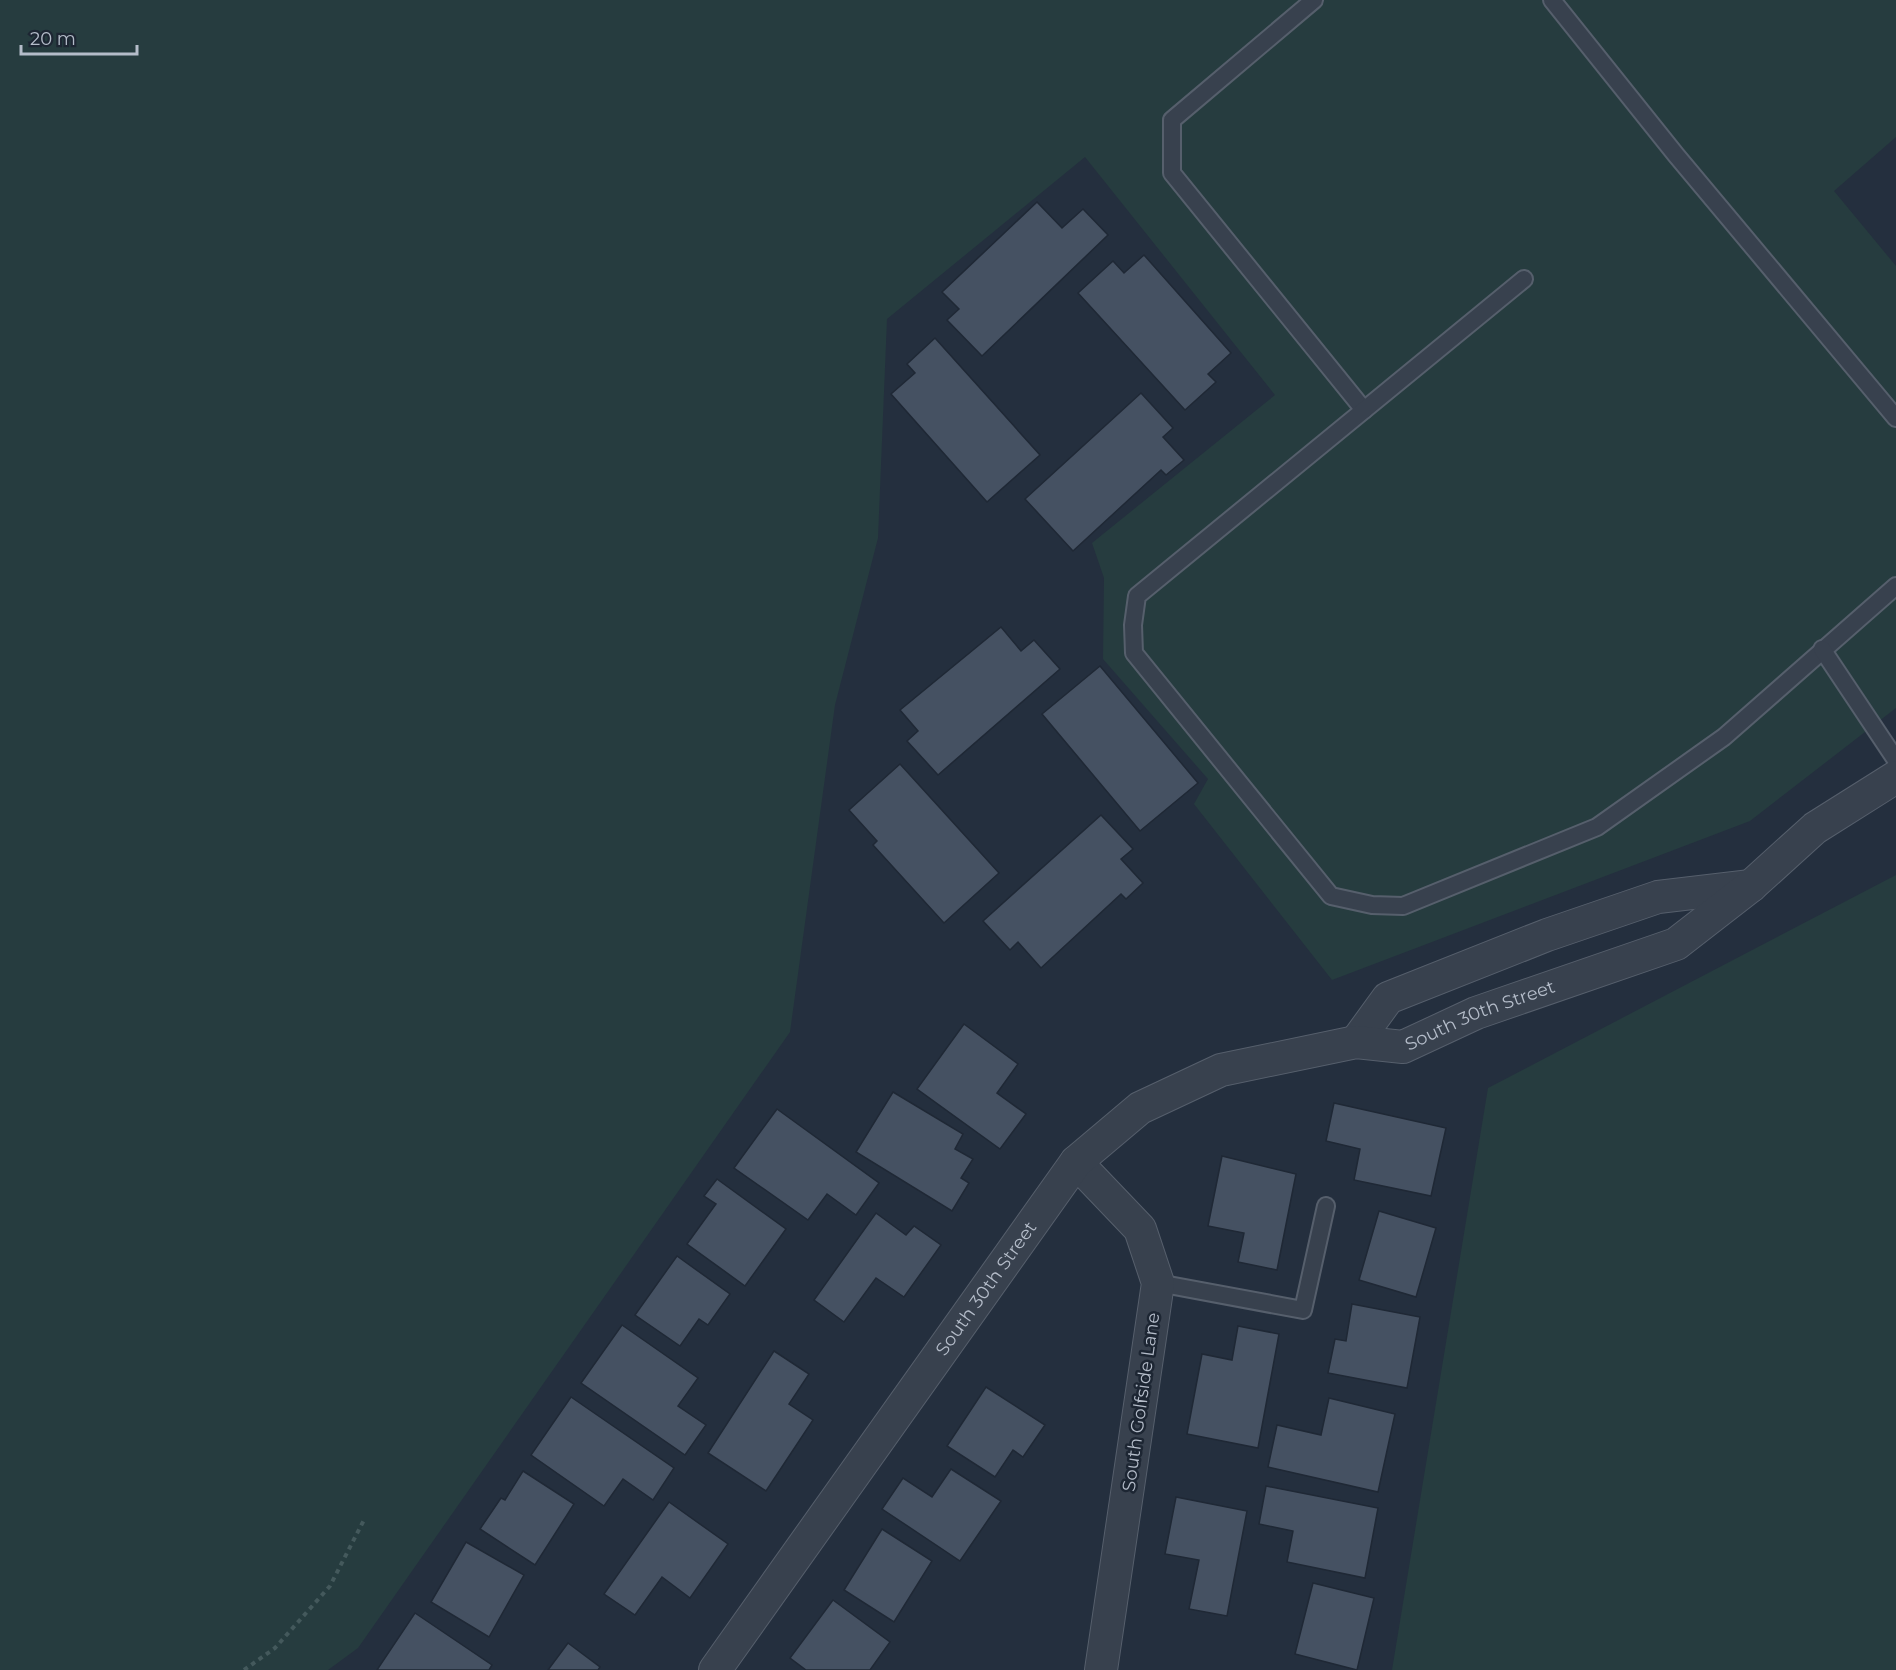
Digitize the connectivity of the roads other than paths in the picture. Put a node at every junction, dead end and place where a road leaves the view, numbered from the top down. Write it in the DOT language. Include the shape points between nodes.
graph roads {
  1 [pos="1552,0"];
  2 [pos="1303,3"];
  3 [pos="1524,279"];
  4 [pos="1364,410"];
  5 [pos="1896,418"];
  6 [pos="1896,586"];
  7 [pos="1822,649"];
  8 [pos="1896,760"];
  9 [pos="1896,777"];
  10 [pos="1752,885"];
  11 [pos="1547,935"];
  12 [pos="1569,981"];
  13 [pos="1356,1042"];
  14 [pos="1076,1162"];
  15 [pos="1326,1206"];
  16 [pos="1158,1283"];
  17 [pos="715,1670"];
  18 [pos="1101,1670"];
  1 -- 5 [label="lane"];
  2 -- 4 [label="lane" via="1172,120 1172,173"];
  3 -- 4 [label="lane"];
  4 -- 7 [label="lane" via="1137,596 1133,624 1134,653 1331,896 1372,905 1402,906 1597,827 1724,737"];
  6 -- 7 [label="lane"];
  7 -- 8 [label="lane"];
  9 -- 10 [label="street, South 30th Street" via="1815,828"];
  10 -- 11 [label="street" via="1658,897"];
  10 -- 12 [label="street, South 30th Street" via="1676,944"];
  11 -- 12 [label="street, South 30th Street"];
  11 -- 13 [label="street" via="1388,998"];
  12 -- 13 [label="street, South 30th Street" via="1476,1013 1403,1047"];
  13 -- 14 [label="street, South 30th Street" via="1221,1070 1140,1108"];
  14 -- 16 [label="street, South Golfside Lane" via="1140,1229"];
  14 -- 17 [label="street, South 30th Street"];
  15 -- 16 [label="lane" via="1303,1311"];
  16 -- 18 [label="street, South Golfside Lane"];
}
